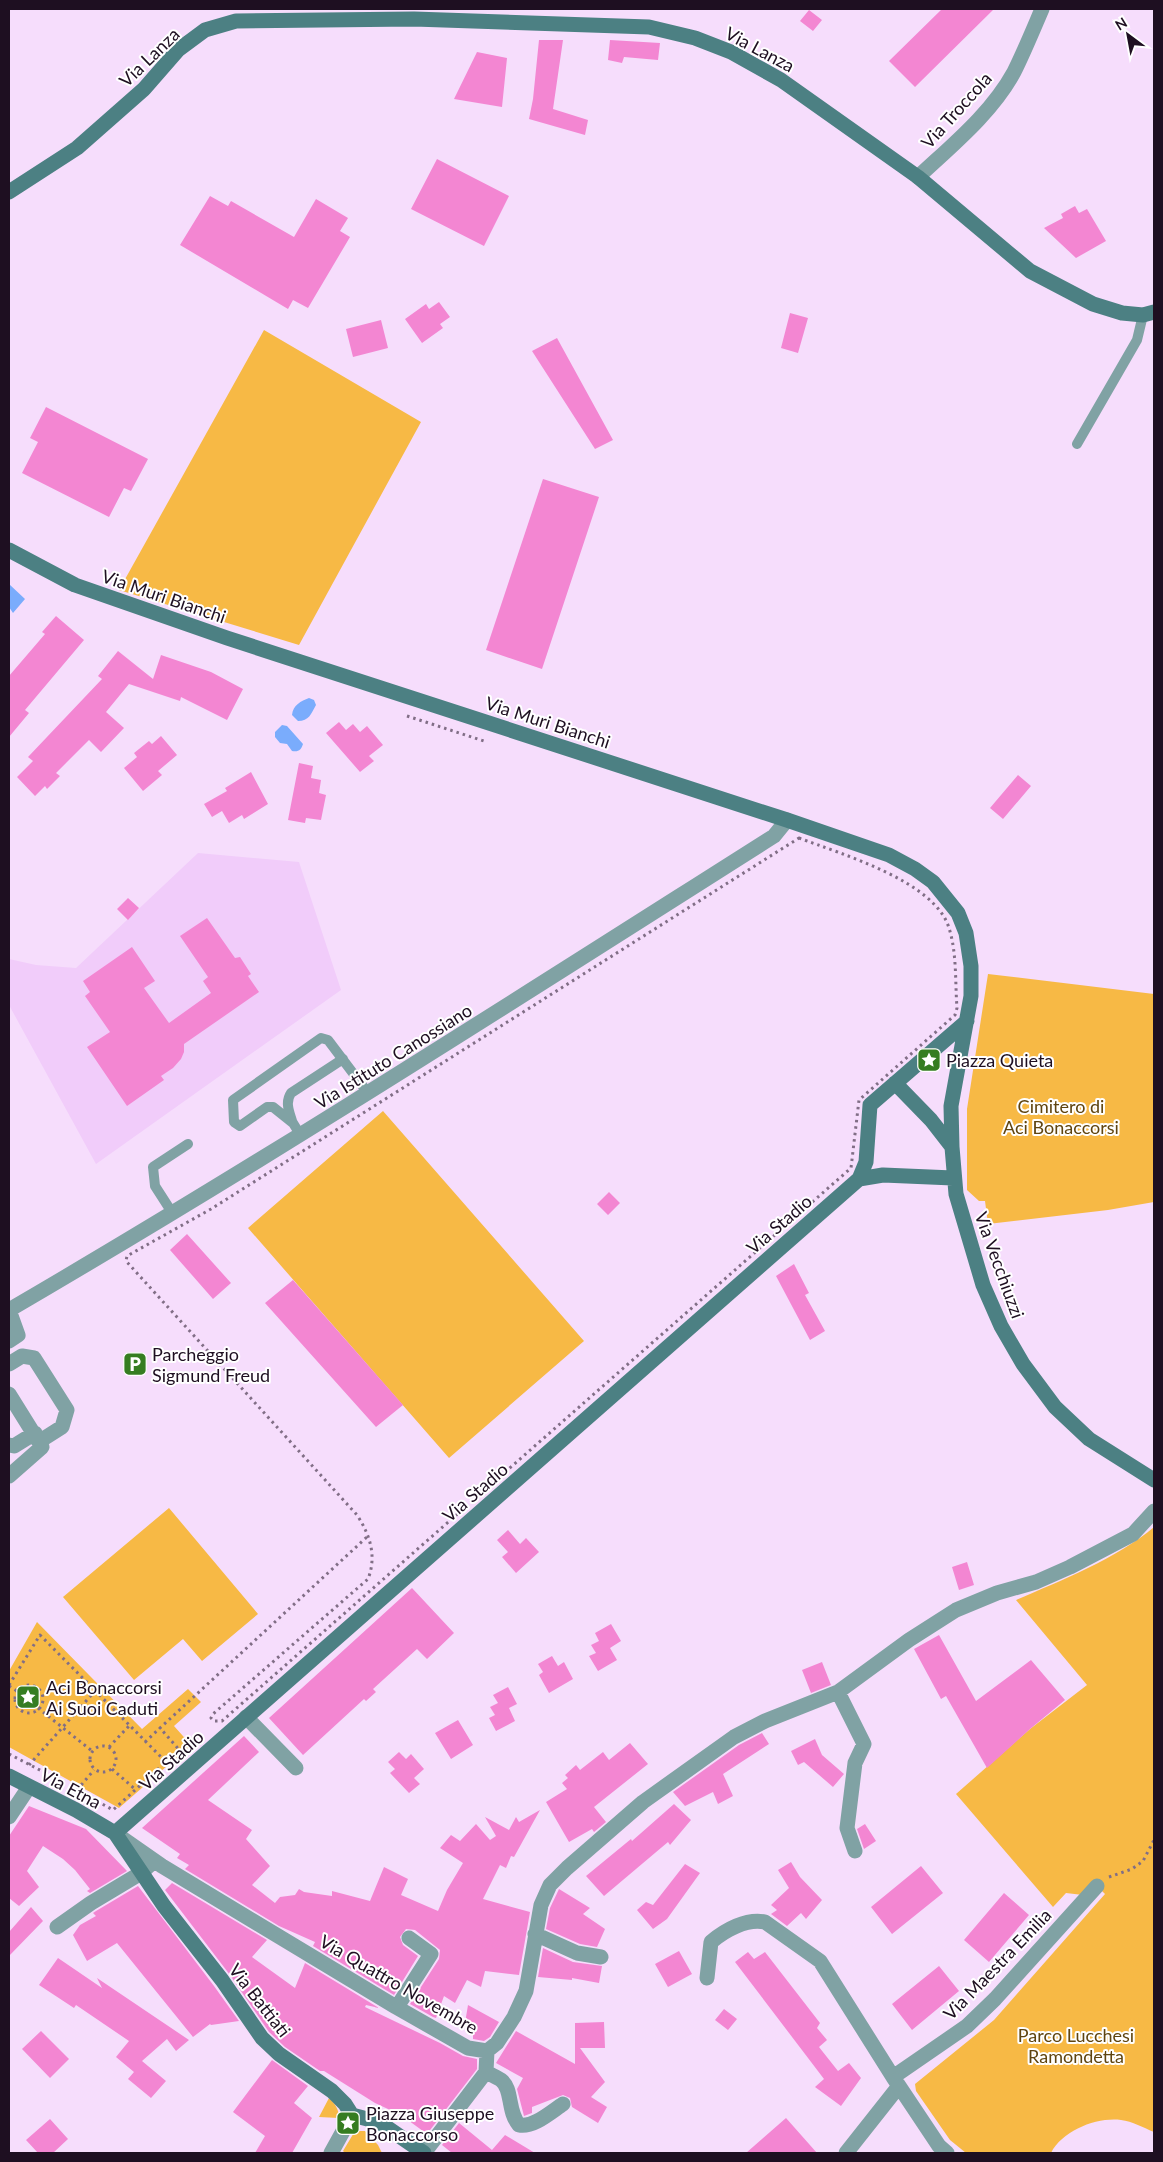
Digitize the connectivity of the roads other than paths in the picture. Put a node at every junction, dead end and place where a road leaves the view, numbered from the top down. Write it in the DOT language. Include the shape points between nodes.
graph roads {
  1 [pos="1042,9"];
  2 [pos="918,178"];
  3 [pos="9,192"];
  4 [pos="1149,313"];
  5 [pos="1077,444"];
  6 [pos="9,550"];
  7 [pos="787,820"];
  8 [pos="967,1021"];
  9 [pos="342,1059"];
  10 [pos="895,1083"];
  11 [pos="368,1093"];
  12 [pos="297,1130"];
  13 [pos="188,1144"];
  14 [pos="952,1147"];
  15 [pos="953,1178"];
  16 [pos="859,1179"];
  17 [pos="173,1214"];
  18 [pos="9,1310"];
  19 [pos="9,1341"];
  20 [pos="9,1364"];
  21 [pos="9,1394"];
  22 [pos="37,1437"];
  23 [pos="9,1445"];
  24 [pos="9,1476"];
  25 [pos="1154,1480"];
  26 [pos="1154,1510"];
  27 [pos="838,1692"];
  28 [pos="246,1717"];
  29 [pos="296,1768"];
  30 [pos="9,1776"];
  31 [pos="29,1787"];
  32 [pos="9,1817"];
  33 [pos="116,1834"];
  34 [pos="855,1851"];
  35 [pos="154,1861"];
  36 [pos="141,1873"];
  37 [pos="1097,1886"];
  38 [pos="57,1927"];
  39 [pos="536,1934"];
  40 [pos="409,1938"];
  41 [pos="602,1957"];
  42 [pos="707,1978"];
  43 [pos="397,2007"];
  44 [pos="487,2051"];
  45 [pos="486,2072"];
  46 [pos="896,2082"];
  47 [pos="562,2104"];
  48 [pos="352,2114"];
  49 [pos="417,2151"];
  50 [pos="331,2153"];
  51 [pos="846,2153"];
  52 [pos="947,2153"];
  1 -- 2 [label="street, Via Troccola" via="1014,72 998,97"];
  2 -- 3 [label="main road, Via Lanza" via="781,80 731,52 667,31 648,27 414,19 236,20 206,30 178,50 144,89 77,148"];
  2 -- 4 [label="main road, Via Lanza" via="1030,271 1093,304 1122,313"];
  4 -- 5 [label="lane"];
  6 -- 7 [label="main road, Via Muri Bianchi" via="75,585 227,638"];
  7 -- 8 [label="main road, Via Muri Bianchi" via="890,855 921,873 947,897 966,934 971,966"];
  7 -- 11 [label="street, Via Istituto Canossiano" via="774,836"];
  8 -- 10 [label="main road"];
  8 -- 14 [label="main road, Via Muri Bianchi" via="951,1106"];
  9 -- 11 [label="lane"];
  9 -- 12 [label="lane" via="291,1092 287,1098"];
  9 -- 12 [label="lane" via="328,1040 321,1038 233,1100 234,1122 240,1126 267,1107 273,1107"];
  10 -- 14 [label="main road" via="932,1120"];
  10 -- 16 [label="main road" via="870,1105 866,1162"];
  11 -- 12 [label="street, Via Istituto Canossiano"];
  12 -- 17 [label="street, Via Istituto Canossiano"];
  13 -- 17 [label="lane" via="154,1167 155,1186"];
  14 -- 15 [label="main road, Via Vecchiuzzi"];
  15 -- 16 [label="main road" via="883,1174"];
  15 -- 25 [label="main road, Via Vecchiuzzi" via="983,1285 1023,1364 1055,1407 1089,1439"];
  16 -- 28 [label="main road, Via Stadio"];
  17 -- 18 [label="street, Via Istituto Canossiano"];
  18 -- 19 [label="street" via="18,1335"];
  20 -- 22 [label="street" via="22,1356 34,1358 67,1410 62,1427"];
  21 -- 22 [label="street"];
  22 -- 23 [label="street"];
  22 -- 24 [label="street" via="42,1447"];
  26 -- 27 [label="street, Via Quattro Novembre" via="1132,1534 1070,1568 956,1610"];
  27 -- 34 [label="street" via="864,1744 855,1763 847,1828"];
  27 -- 39 [label="street, Via Quattro Novembre" via="734,1737 643,1802 550,1885 541,1905"];
  28 -- 29 [label="street"];
  28 -- 33 [label="main road, Via Stadio"];
  30 -- 31 [label="main road, Via Etna"];
  31 -- 32 [label="street"];
  31 -- 33 [label="main road, Via Etna"];
  33 -- 35 [label="street, Via Quattro Novembre"];
  33 -- 36 [label="main road, Via Battiati"];
  35 -- 36 [label="street"];
  35 -- 43 [label="street, Via Quattro Novembre"];
  36 -- 38 [label="street"];
  36 -- 48 [label="main road, Via Battiati" via="262,2038 332,2091"];
  37 -- 46 [label="street, Via Maestra Emilia" via="967,2026"];
  39 -- 41 [label="street" via="577,1953"];
  39 -- 44 [label="street, Via Quattro Novembre" via="526,1991 514,2017 497,2043"];
  40 -- 43 [label="street" via="431,1954"];
  42 -- 46 [label="street" via="711,1942 720,1934 755,1920 765,1922 820,1961"];
  43 -- 44 [label="street, Via Quattro Novembre" via="468,2048"];
  44 -- 45 [label="street"];
  45 -- 47 [label="street" via="502,2080 519,2125 534,2122"];
  45 -- 49 [label="street"];
  46 -- 51 [label="street, Via Maestra Emilia"];
  46 -- 52 [label="street"];
  48 -- 49 [label="main road" via="379,2122"];
  48 -- 50 [label="street"];
}
